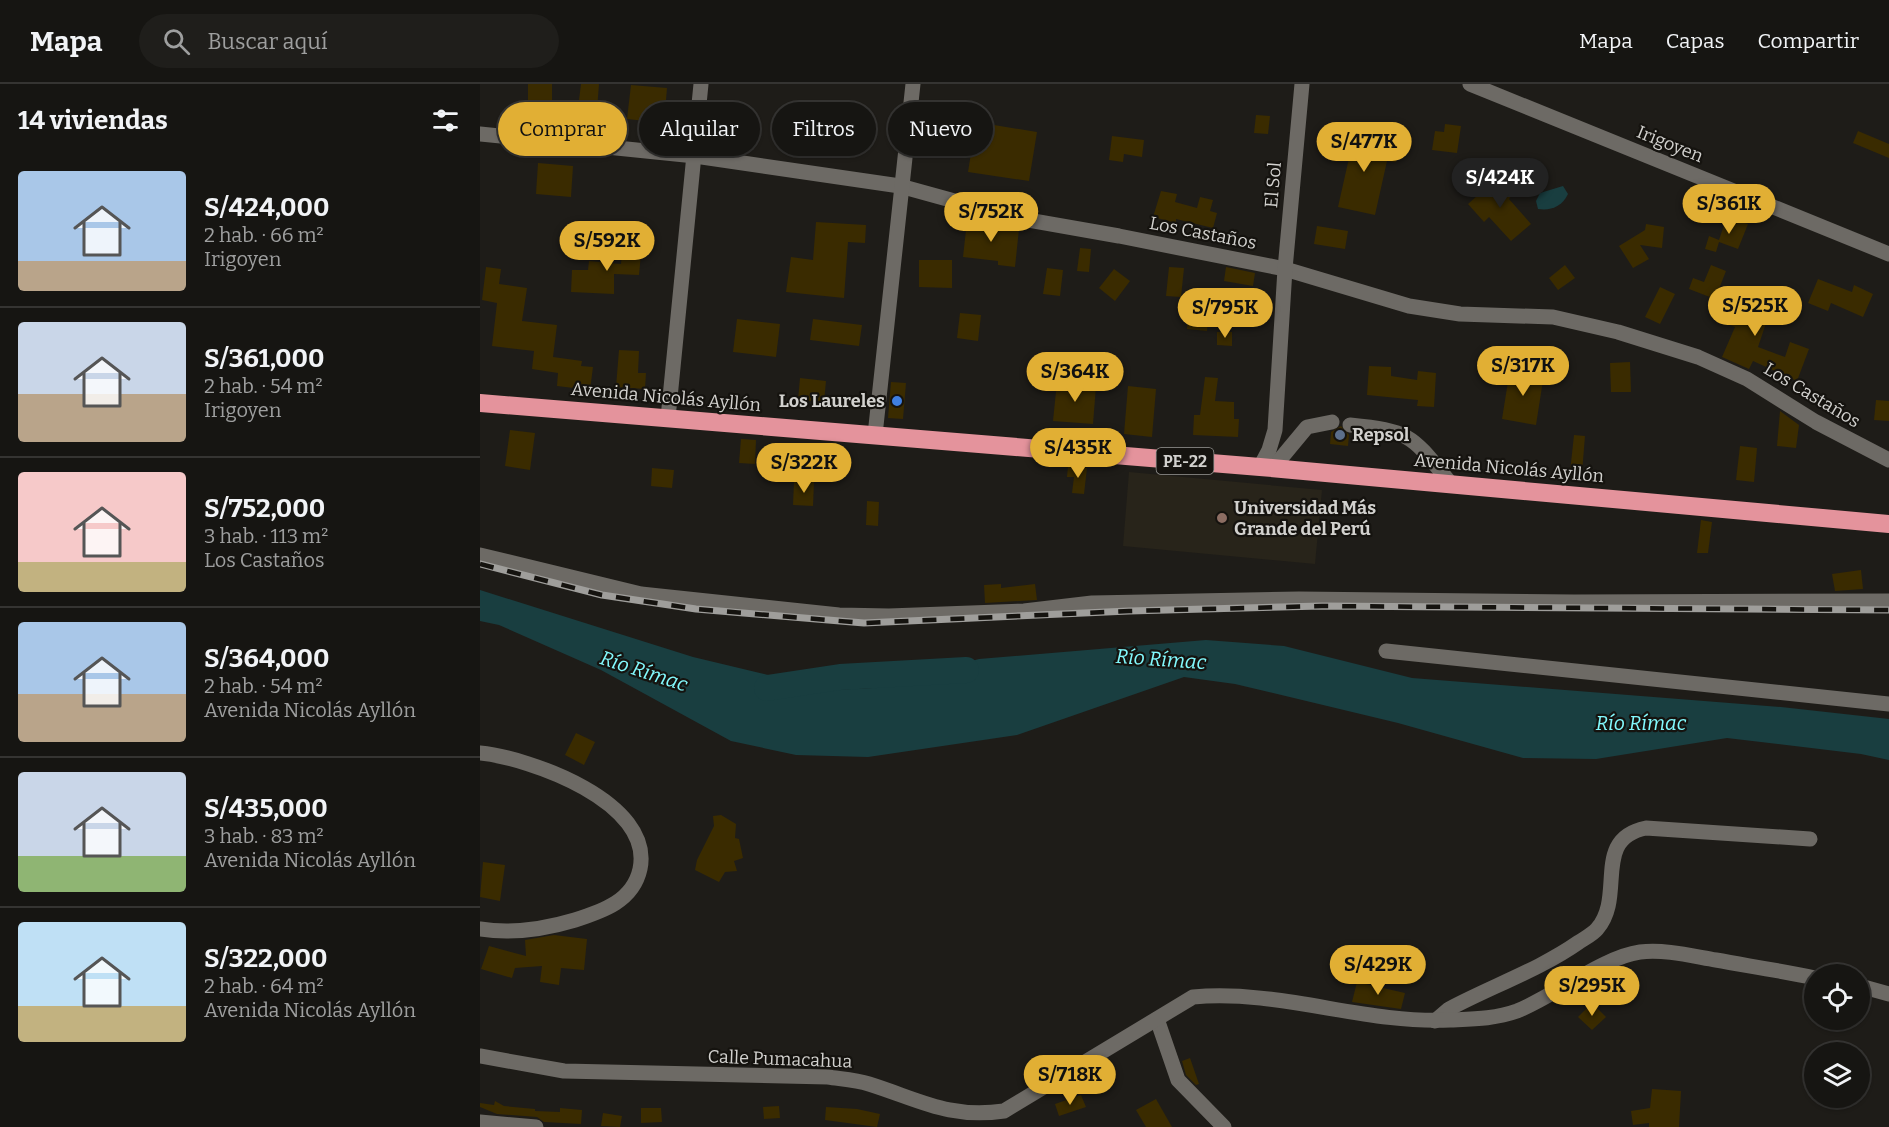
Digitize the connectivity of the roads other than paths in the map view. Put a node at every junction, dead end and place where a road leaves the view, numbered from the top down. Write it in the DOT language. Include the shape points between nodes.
graph roads {
  1 [pos="701,84"];
  2 [pos="914,84"];
  3 [pos="1302,84"];
  4 [pos="1470,84"];
  5 [pos="700,102"];
  6 [pos="480,134"];
  7 [pos="639,150"];
  8 [pos="695,156"];
  9 [pos="900,186"];
  10 [pos="1889,254"];
  11 [pos="1285,269"];
  12 [pos="480,403"];
  13 [pos="668,418"];
  14 [pos="1332,422"];
  15 [pos="1350,425"];
  16 [pos="875,435"];
  17 [pos="1889,460"];
  18 [pos="1266,467"];
  19 [pos="1451,484"];
  20 [pos="1889,524"];
  21 [pos="480,555"];
  22 [pos="1889,601"];
  23 [pos="1386,651"];
  24 [pos="1889,704"];
  25 [pos="480,753"];
  26 [pos="1810,839"];
  27 [pos="480,929"];
  28 [pos="1804,976"];
  29 [pos="1870,989"];
  30 [pos="1889,994"];
  31 [pos="1157,1019"];
  32 [pos="1436,1021"];
  33 [pos="480,1056"];
  34 [pos="480,1122"];
  35 [pos="536,1127"];
  36 [pos="1224,1127"];
  1 -- 5 [label="street"];
  2 -- 9 [label="street"];
  3 -- 11 [label="street, El Sol"];
  4 -- 10 [label="street, Irigoyen"];
  6 -- 7 [label="street, Los Castaños"];
  8 -- 9 [label="street, Los Castaños"];
  8 -- 13 [label="street"];
  9 -- 11 [label="street, Los Castaños" via="1016,218"];
  9 -- 16 [label="street"];
  11 -- 17 [label="street, Los Castaños" via="1409,306 1460,314 1552,317 1698,357 1747,379 1816,422"];
  11 -- 18 [label="street, El Sol" via="1275,430"];
  12 -- 13 [label="highway, Avenida Nicolás Ayllón / PE-22"];
  13 -- 16 [label="highway, Avenida Nicolás Ayllón / PE-22"];
  14 -- 18 [label="street" via="1307,427"];
  15 -- 19 [label="street" via="1405,435 1419,445"];
  16 -- 18 [label="highway, Avenida Nicolás Ayllón / PE-22"];
  18 -- 19 [label="highway, Avenida Nicolás Ayllón / PE-22"];
  19 -- 20 [label="highway, Avenida Nicolás Ayllón / PE-22"];
  21 -- 22 [label="street" via="641,594 838,615 1024,611 1092,603 1299,599"];
  23 -- 24 [label="street"];
  25 -- 27 [label="street" via="535,765 575,783 607,804 630,827 640,845 641,863 638,880 626,898 597,913 547,928"];
  26 -- 32 [label="street" via="1646,828 1630,831 1617,844 1608,911 1597,930 1557,957 1449,1009"];
  28 -- 32 [label="street, Calle Pumacahua" via="1672,952 1638,952 1494,1018"];
  29 -- 30 [label="street"];
  31 -- 32 [label="street, Calle Pumacahua" via="1192,997 1226,994 1386,1019"];
  31 -- 33 [label="street, Calle Pumacahua" via="1004,1111 980,1115 961,1114 866,1083 828,1077 564,1071"];
  31 -- 36 [label="street" via="1178,1080"];
  34 -- 35 [label="street"];
}
